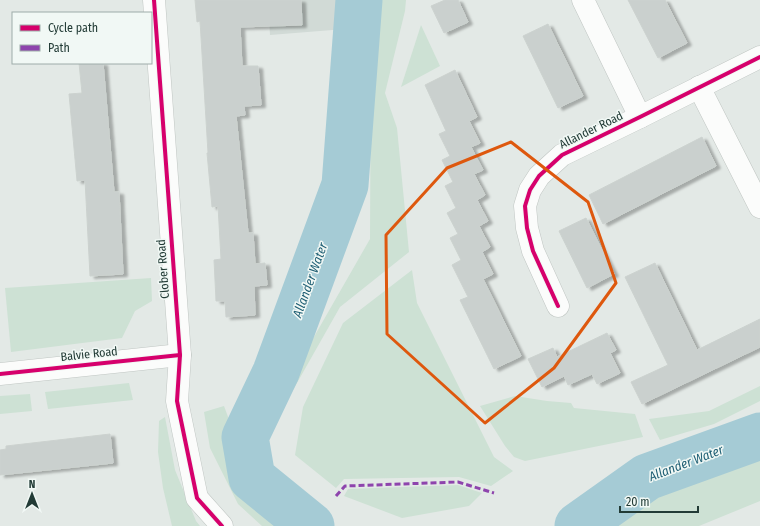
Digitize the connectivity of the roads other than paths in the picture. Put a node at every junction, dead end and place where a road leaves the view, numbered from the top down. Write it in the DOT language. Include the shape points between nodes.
graph roads {
  1 [pos="154,0"];
  2 [pos="583,0"];
  3 [pos="760,57"];
  4 [pos="699,87"];
  5 [pos="640,117"];
  6 [pos="760,207"];
  7 [pos="558,306"];
  8 [pos="180,355"];
  9 [pos="0,374"];
  10 [pos="222,526"];
  1 -- 8 [label="street, Clober Road"];
  2 -- 5 [label="street"];
  3 -- 4 [label="street, Allander Road"];
  4 -- 5 [label="street, Allander Road"];
  4 -- 6 [label="street"];
  5 -- 7 [label="street, Allander Road" via="562,155 539,176 530,190 526,206 532,251"];
  8 -- 9 [label="street, Balvie Road"];
  8 -- 10 [label="street, Clober Road" via="177,401 197,498"];
}
